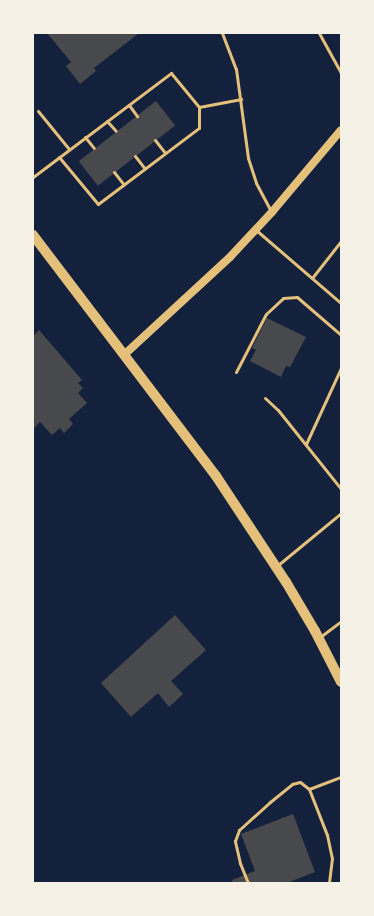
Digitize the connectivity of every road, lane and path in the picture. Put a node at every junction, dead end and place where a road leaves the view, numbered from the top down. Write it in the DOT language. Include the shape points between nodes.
graph roads {
  1 [pos="222,33"];
  2 [pos="319,33"];
  3 [pos="341,72"];
  4 [pos="242,99"];
  5 [pos="128,105"];
  6 [pos="199,107"];
  7 [pos="38,111"];
  8 [pos="137,116"];
  9 [pos="107,121"];
  10 [pos="341,130"];
  11 [pos="116,131"];
  12 [pos="85,137"];
  13 [pos="155,140"];
  14 [pos="94,148"];
  15 [pos="69,149"];
  16 [pos="165,154"];
  17 [pos="135,156"];
  18 [pos="59,157"];
  19 [pos="145,168"];
  20 [pos="114,172"];
  21 [pos="33,177"];
  22 [pos="124,185"];
  23 [pos="272,212"];
  24 [pos="256,230"];
  25 [pos="33,235"];
  26 [pos="341,241"];
  27 [pos="312,278"];
  28 [pos="341,303"];
  29 [pos="341,335"];
  30 [pos="125,354"];
  31 [pos="341,368"];
  32 [pos="236,372"];
  33 [pos="265,398"];
  34 [pos="306,444"];
  35 [pos="341,490"];
  36 [pos="341,513"];
  37 [pos="276,567"];
  38 [pos="341,621"];
  39 [pos="319,638"];
  40 [pos="341,682"];
  41 [pos="341,777"];
  42 [pos="309,789"];
  43 [pos="248,883"];
  44 [pos="329,883"];
  1 -- 4 [label="lane" via="236,69"];
  2 -- 3 [label="lane"];
  4 -- 6 [label="lane"];
  4 -- 23 [label="lane" via="248,158 256,183"];
  5 -- 6 [label="lane" via="171,73"];
  5 -- 8 [label="lane"];
  5 -- 9 [label="lane"];
  6 -- 16 [label="lane" via="199,128"];
  7 -- 15 [label="lane"];
  9 -- 11 [label="lane"];
  9 -- 12 [label="lane"];
  10 -- 23 [label="main road"];
  12 -- 14 [label="lane"];
  12 -- 15 [label="lane"];
  13 -- 16 [label="lane"];
  15 -- 18 [label="lane"];
  16 -- 19 [label="lane"];
  17 -- 19 [label="lane"];
  18 -- 21 [label="lane"];
  18 -- 22 [label="lane" via="98,204"];
  19 -- 22 [label="lane"];
  20 -- 22 [label="lane"];
  23 -- 24 [label="main road"];
  24 -- 27 [label="lane"];
  24 -- 30 [label="main road" via="201,286"];
  25 -- 30 [label="main road"];
  26 -- 27 [label="lane"];
  27 -- 28 [label="lane"];
  29 -- 32 [label="lane" via="302,300 291,296 283,298 266,314"];
  30 -- 37 [label="main road" via="216,476"];
  31 -- 34 [label="lane"];
  33 -- 34 [label="lane"];
  34 -- 35 [label="lane"];
  36 -- 37 [label="lane"];
  37 -- 39 [label="main road"];
  38 -- 39 [label="lane"];
  39 -- 40 [label="main road"];
  41 -- 42 [label="lane"];
  42 -- 43 [label="lane" via="300,782 292,784 239,830 236,842 240,863"];
  42 -- 44 [label="lane" via="329,843 332,858"];
}
